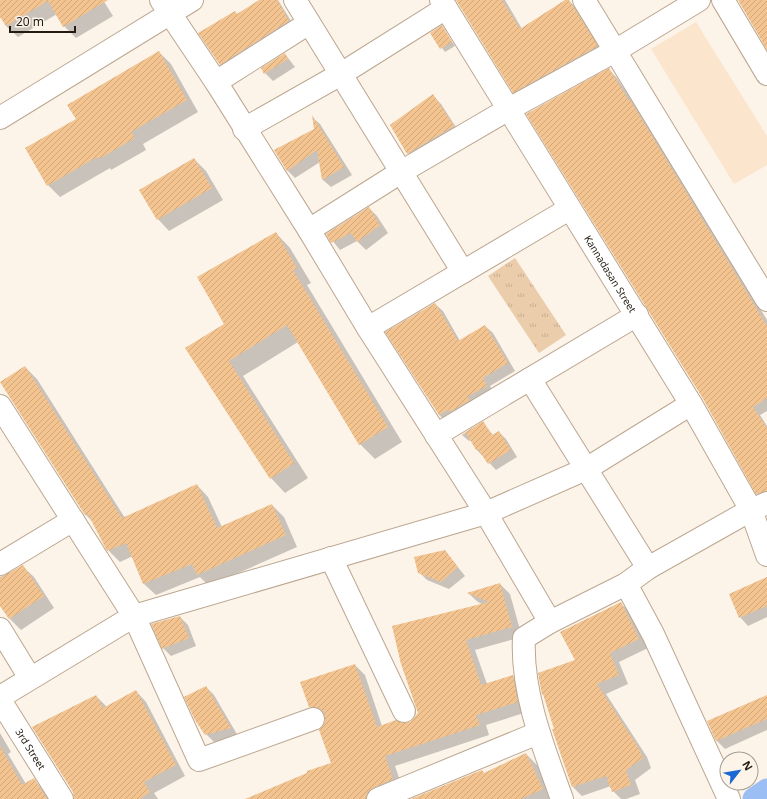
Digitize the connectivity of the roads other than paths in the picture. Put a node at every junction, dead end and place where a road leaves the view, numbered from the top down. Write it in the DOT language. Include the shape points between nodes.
graph roads {
  1 [pos="192,0"];
  2 [pos="295,0"];
  3 [pos="584,0"];
  4 [pos="699,0"];
  5 [pos="723,0"];
  6 [pos="443,4"];
  7 [pos="166,7"];
  8 [pos="309,22"];
  9 [pos="615,51"];
  10 [pos="341,74"];
  11 [pos="767,74"];
  12 [pos="216,82"];
  13 [pos="507,110"];
  14 [pos="0,118"];
  15 [pos="244,129"];
  16 [pos="401,172"];
  17 [pos="569,208"];
  18 [pos="309,230"];
  19 [pos="463,272"];
  20 [pos="767,300"];
  21 [pos="637,315"];
  22 [pos="368,328"];
  23 [pos="530,378"];
  24 [pos="691,404"];
  25 [pos="3,417"];
  26 [pos="436,435"];
  27 [pos="586,468"];
  28 [pos="759,506"];
  29 [pos="486,512"];
  30 [pos="73,520"];
  31 [pos="767,555"];
  32 [pos="331,558"];
  33 [pos="0,564"];
  34 [pos="648,568"];
  35 [pos="626,584"];
  36 [pos="134,616"];
  37 [pos="550,622"];
  38 [pos="0,629"];
  39 [pos="30,678"];
  40 [pos="0,697"];
  41 [pos="0,700"];
  42 [pos="404,711"];
  43 [pos="313,719"];
  44 [pos="538,733"];
  45 [pos="62,799"];
  46 [pos="378,799"];
  47 [pos="562,799"];
  48 [pos="729,799"];
  1 -- 7 [label="street"];
  2 -- 8 [label="street"];
  3 -- 9 [label="street"];
  4 -- 9 [label="street"];
  5 -- 11 [label="street"];
  6 -- 10 [label="street"];
  6 -- 13 [label="street, Kannadasan Street"];
  7 -- 12 [label="street"];
  7 -- 14 [label="street"];
  8 -- 10 [label="street"];
  8 -- 12 [label="street"];
  9 -- 13 [label="street"];
  9 -- 20 [label="street"];
  10 -- 15 [label="street"];
  10 -- 16 [label="street"];
  12 -- 15 [label="street"];
  13 -- 16 [label="street"];
  13 -- 17 [label="street, Kannadasan Street"];
  15 -- 18 [label="street"];
  16 -- 18 [label="street"];
  16 -- 19 [label="street"];
  17 -- 19 [label="street"];
  17 -- 21 [label="street, Kannadasan Street"];
  18 -- 22 [label="street"];
  19 -- 22 [label="street"];
  21 -- 23 [label="street"];
  21 -- 24 [label="street, Kannadasan Street"];
  22 -- 26 [label="street"];
  23 -- 26 [label="street"];
  23 -- 27 [label="street"];
  24 -- 27 [label="street"];
  24 -- 28 [label="street, Kannadasan Street"];
  25 -- 30 [label="street"];
  26 -- 29 [label="street"];
  27 -- 29 [label="street"];
  27 -- 34 [label="street"];
  28 -- 31 [label="street, Kannadasan Street"];
  28 -- 34 [label="street"];
  29 -- 32 [label="street"];
  29 -- 37 [label="street"];
  30 -- 33 [label="street"];
  30 -- 36 [label="street"];
  32 -- 36 [label="street"];
  32 -- 42 [label="street"];
  34 -- 35 [label="street"];
  35 -- 37 [label="street"];
  35 -- 48 [label="street" via="653,634"];
  36 -- 39 [label="street"];
  36 -- 43 [label="street" via="200,760"];
  37 -- 44 [label="street" via="524,638 522,660"];
  38 -- 39 [label="street"];
  39 -- 40 [label="street"];
  41 -- 45 [label="street, 3rd Street"];
  44 -- 46 [label="street"];
  44 -- 47 [label="street"];
}
